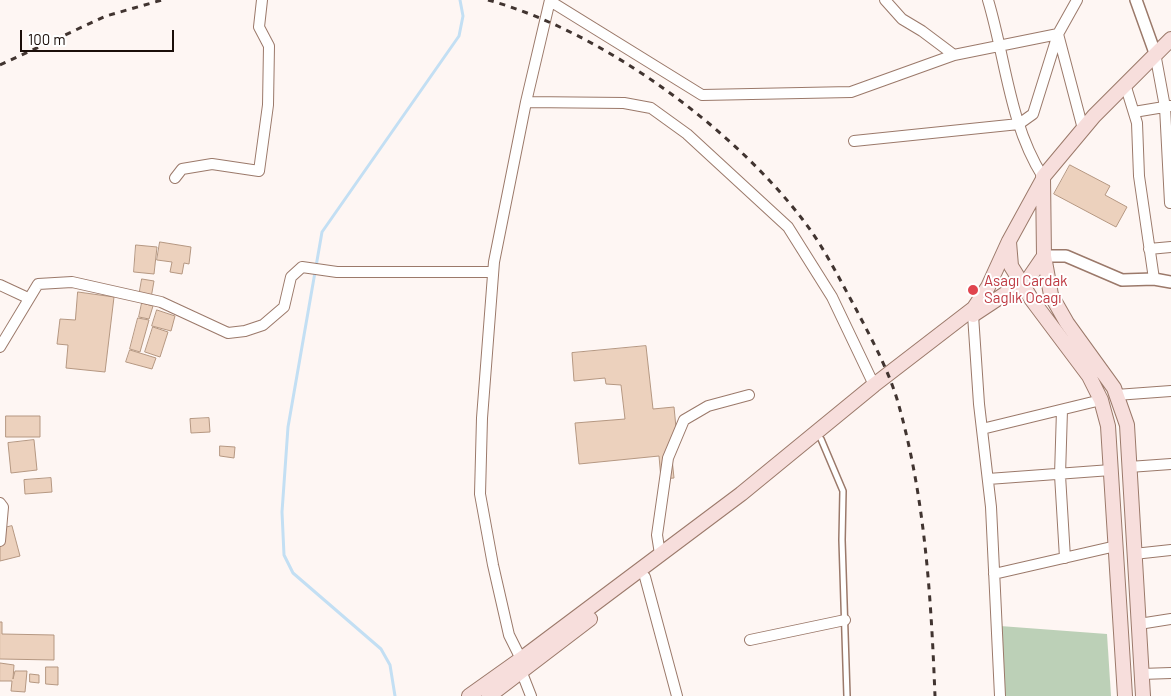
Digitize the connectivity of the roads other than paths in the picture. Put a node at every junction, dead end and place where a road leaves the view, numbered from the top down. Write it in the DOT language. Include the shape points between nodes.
graph roads {
  1 [pos="262,0"];
  2 [pos="885,0"];
  3 [pos="988,0"];
  4 [pos="1077,0"];
  5 [pos="1136,0"];
  6 [pos="550,1"];
  7 [pos="1058,34"];
  8 [pos="1171,39"];
  9 [pos="1000,47"];
  10 [pos="1155,54"];
  11 [pos="954,55"];
  12 [pos="1125,84"];
  13 [pos="526,102"];
  14 [pos="1168,106"];
  15 [pos="1134,112"];
  16 [pos="1018,124"];
  17 [pos="1084,129"];
  18 [pos="854,142"];
  19 [pos="175,178"];
  20 [pos="1043,178"];
  21 [pos="1170,203"];
  22 [pos="1009,241"];
  23 [pos="1171,247"];
  24 [pos="1149,249"];
  25 [pos="1044,256"];
  26 [pos="494,272"];
  27 [pos="1154,279"];
  28 [pos="1171,282"];
  29 [pos="1021,283"];
  30 [pos="0,285"];
  31 [pos="28,298"];
  32 [pos="973,315"];
  33 [pos="0,346"];
  34 [pos="874,385"];
  35 [pos="1171,391"];
  36 [pos="749,395"];
  37 [pos="1116,395"];
  38 [pos="1101,400"];
  39 [pos="1062,410"];
  40 [pos="982,429"];
  41 [pos="821,439"];
  42 [pos="1171,464"];
  43 [pos="1129,467"];
  44 [pos="1111,470"];
  45 [pos="1060,475"];
  46 [pos="988,479"];
  47 [pos="0,503"];
  48 [pos="0,541"];
  49 [pos="1116,546"];
  50 [pos="1171,550"];
  51 [pos="660,554"];
  52 [pos="1134,554"];
  53 [pos="1064,558"];
  54 [pos="994,574"];
  55 [pos="645,577"];
  56 [pos="1171,619"];
  57 [pos="844,620"];
  58 [pos="1138,624"];
  59 [pos="750,640"];
  60 [pos="521,666"];
  61 [pos="1171,673"];
  62 [pos="1142,674"];
  63 [pos="469,696"];
  64 [pos="489,696"];
  65 [pos="531,696"];
  66 [pos="677,696"];
  67 [pos="847,696"];
  68 [pos="1000,696"];
  69 [pos="1125,696"];
  70 [pos="1143,696"];
  1 -- 19 [label="street" via="259,27 269,46 268,105 259,172 212,164 182,169"];
  2 -- 11 [label="street" via="902,19"];
  3 -- 9 [label="street"];
  4 -- 7 [label="street"];
  5 -- 10 [label="street"];
  6 -- 11 [label="street" via="702,94 851,92"];
  6 -- 13 [label="street"];
  7 -- 9 [label="street"];
  7 -- 16 [label="street" via="1033,114"];
  7 -- 17 [label="street"];
  8 -- 10 [label="main road"];
  9 -- 11 [label="street"];
  9 -- 16 [label="street"];
  10 -- 12 [label="main road"];
  10 -- 14 [label="street"];
  12 -- 15 [label="street"];
  12 -- 17 [label="main road"];
  13 -- 26 [label="street"];
  13 -- 34 [label="street" via="624,103 651,108 687,134 788,227 832,297"];
  14 -- 15 [label="street"];
  14 -- 21 [label="street"];
  15 -- 24 [label="street"];
  16 -- 18 [label="street"];
  16 -- 20 [label="street" via="1030,157"];
  17 -- 20 [label="main road"];
  20 -- 22 [label="main road"];
  20 -- 25 [label="main road"];
  22 -- 29 [label="main road" via="1011,266"];
  22 -- 34 [label="main road" via="988,287 974,308"];
  23 -- 24 [label="street"];
  24 -- 27 [label="street"];
  25 -- 27 [label="street" via="1066,256 1122,280"];
  25 -- 29 [label="main road" via="1029,278"];
  25 -- 37 [label="main road" via="1051,295"];
  26 -- 31 [label="street" via="337,272 302,267 292,277 284,306 264,325 228,333 161,302 72,282 38,284"];
  26 -- 60 [label="street" via="480,494 509,635"];
  27 -- 28 [label="street"];
  29 -- 32 [label="main road"];
  29 -- 38 [label="main road" via="1089,376"];
  30 -- 31 [label="street"];
  31 -- 33 [label="street"];
  32 -- 40 [label="street"];
  32 -- 41 [label="main road"];
  34 -- 51 [label="main road" via="741,494"];
  35 -- 37 [label="street"];
  36 -- 51 [label="street" via="708,406 684,420 668,458 657,535"];
  37 -- 43 [label="main road" via="1127,425"];
  38 -- 39 [label="street"];
  38 -- 44 [label="main road" via="1108,426"];
  39 -- 40 [label="street"];
  39 -- 45 [label="street"];
  40 -- 46 [label="street"];
  41 -- 55 [label="main road"];
  41 -- 57 [label="lane" via="843,491"];
  42 -- 43 [label="street"];
  43 -- 52 [label="main road"];
  44 -- 45 [label="street"];
  44 -- 49 [label="main road"];
  45 -- 46 [label="street"];
  45 -- 53 [label="street"];
  46 -- 54 [label="street"];
  47 -- 48 [label="street" via="3,507"];
  49 -- 53 [label="street"];
  49 -- 69 [label="main road"];
  50 -- 52 [label="street"];
  51 -- 60 [label="main road"];
  52 -- 58 [label="main road"];
  53 -- 54 [label="street"];
  54 -- 68 [label="street"];
  55 -- 60 [label="main road"];
  55 -- 66 [label="street"];
  56 -- 58 [label="street"];
  57 -- 59 [label="street"];
  57 -- 67 [label="lane"];
  58 -- 62 [label="main road"];
  60 -- 63 [label="main road"];
  60 -- 64 [label="main road"];
  60 -- 65 [label="street"];
  61 -- 62 [label="street"];
  62 -- 70 [label="main road"];
}
